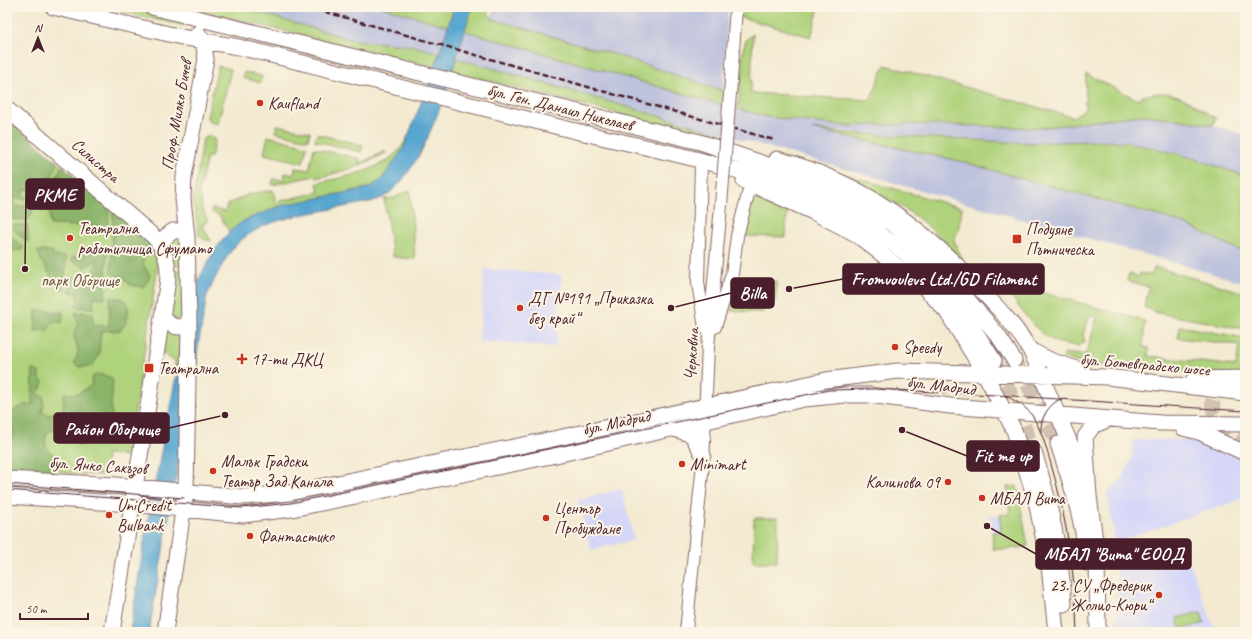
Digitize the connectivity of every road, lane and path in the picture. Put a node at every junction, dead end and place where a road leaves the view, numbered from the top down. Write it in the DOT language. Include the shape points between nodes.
graph roads {
  1 [pos="53,7"];
  2 [pos="152,7"];
  3 [pos="736,7"];
  4 [pos="181,14"];
  5 [pos="202,41"];
  6 [pos="7,109"];
  7 [pos="700,142"];
  8 [pos="698,161"];
  9 [pos="751,183"];
  10 [pos="186,230"];
  11 [pos="159,242"];
  12 [pos="162,316"];
  13 [pos="189,322"];
  14 [pos="708,347"];
  15 [pos="1030,350"];
  16 [pos="1014,360"];
  17 [pos="994,361"];
  18 [pos="985,374"];
  19 [pos="1041,375"];
  20 [pos="1107,377"];
  21 [pos="1245,378"];
  22 [pos="1139,380"];
  23 [pos="1245,393"];
  24 [pos="705,406"];
  25 [pos="1004,410"];
  26 [pos="1058,415"];
  27 [pos="1110,419"];
  28 [pos="704,422"];
  29 [pos="1161,423"];
  30 [pos="1245,424"];
  31 [pos="674,429"];
  32 [pos="1058,444"];
  33 [pos="1034,452"];
  34 [pos="1245,453"];
  35 [pos="704,454"];
  36 [pos="7,479"];
  37 [pos="135,486"];
  38 [pos="186,491"];
  39 [pos="7,496"];
  40 [pos="1089,496"];
  41 [pos="132,504"];
  42 [pos="184,510"];
  43 [pos="112,632"];
  44 [pos="165,632"];
  45 [pos="686,632"];
  46 [pos="1056,632"];
  47 [pos="1065,632"];
  48 [pos="1089,632"];
  49 [pos="1098,632"];
  1 -- 5 [label="main road, бул. Ген. Данаил Николаев"];
  2 -- 4 [label="main road, бул. Ген. Данаил Николаев"];
  3 -- 14 [label="street, Черковна, bridge"];
  4 -- 5 [label="main road, Проф. Милко Бичев"];
  4 -- 7 [label="main road, бул. Ген. Данаил Николаев"];
  5 -- 8 [label="main road, бул. Ген. Данаил Николаев" via="239,47"];
  5 -- 10 [label="main road, Проф. Милко Бичев" via="206,59 184,176"];
  6 -- 11 [label="main road, Силистра"];
  7 -- 15 [label="main road" via="800,165 873,198 902,217 949,256 995,305"];
  7 -- 16 [label="main road, бул. Ген. Данаил Николаев" via="796,175 892,224 926,251 945,272 999,337"];
  8 -- 9 [label="main road"];
  8 -- 14 [label="street" via="698,282"];
  8 -- 17 [label="main road, бул. Ген. Данаил Николаев" via="783,184 818,199 867,226 936,281 956,304"];
  9 -- 14 [label="street" via="737,236 732,274"];
  9 -- 18 [label="main road" via="856,234 892,260 947,312"];
  10 -- 11 [label="main road" via="174,231"];
  10 -- 13 [label="main road, Проф. Милко Бичев"];
  11 -- 12 [label="main road" via="165,253 168,270"];
  12 -- 13 [label="main road" via="168,324 176,327"];
  12 -- 37 [label="main road"];
  13 -- 38 [label="main road, Проф. Милко Бичев"];
  14 -- 24 [label="street, Черковна"];
  15 -- 19 [label="main road"];
  15 -- 20 [label="main road" via="1063,364"];
  18 -- 19 [label="main road, бул. Мадрид"];
  18 -- 24 [label="main road, бул. Мадрид" via="898,371 860,375"];
  18 -- 25 [label="main road"];
  19 -- 20 [label="main road, бул. Ботевградско шосе"];
  19 -- 26 [label="main road"];
  20 -- 22 [label="main road, бул. Ботевградско шосе"];
  21 -- 22 [label="main road"];
  22 -- 23 [label="main road, бул. Ботевградско шосе"];
  24 -- 28 [label="street, Черковна"];
  24 -- 38 [label="main road, бул. Мадрид" via="289,493 243,497"];
  25 -- 26 [label="main road, бул. Мадрид"];
  25 -- 28 [label="main road, бул. Мадрид" via="925,404 869,395 845,395 804,399"];
  25 -- 46 [label="main road" via="1014,430 1036,501 1050,566"];
  26 -- 27 [label="main road"];
  26 -- 40 [label="main road"];
  27 -- 29 [label="main road"];
  27 -- 40 [label="main road" via="1093,426 1085,437"];
  28 -- 31 [label="main road, бул. Мадрид"];
  28 -- 35 [label="street, Черковна"];
  29 -- 30 [label="main road"];
  29 -- 34 [label="main road" via="1199,432"];
  31 -- 35 [label="main road" via="692,435"];
  31 -- 42 [label="main road, бул. Мадрид" via="292,509 242,515"];
  32 -- 48 [label="main road" via="1072,487 1086,549"];
  33 -- 47 [label="main road" via="1054,522 1062,578"];
  35 -- 45 [label="street, Черковна"];
  36 -- 37 [label="main road, бул. Янко Сакъзов"];
  37 -- 38 [label="main road, бул. Янко Сакъзов"];
  37 -- 41 [label="main road"];
  38 -- 42 [label="main road, Проф. Милко Бичев"];
  39 -- 41 [label="main road"];
  40 -- 49 [label="main road" via="1097,555"];
  41 -- 42 [label="main road"];
  41 -- 43 [label="main road"];
  42 -- 44 [label="main road, Проф. Милко Бичев"];
}
